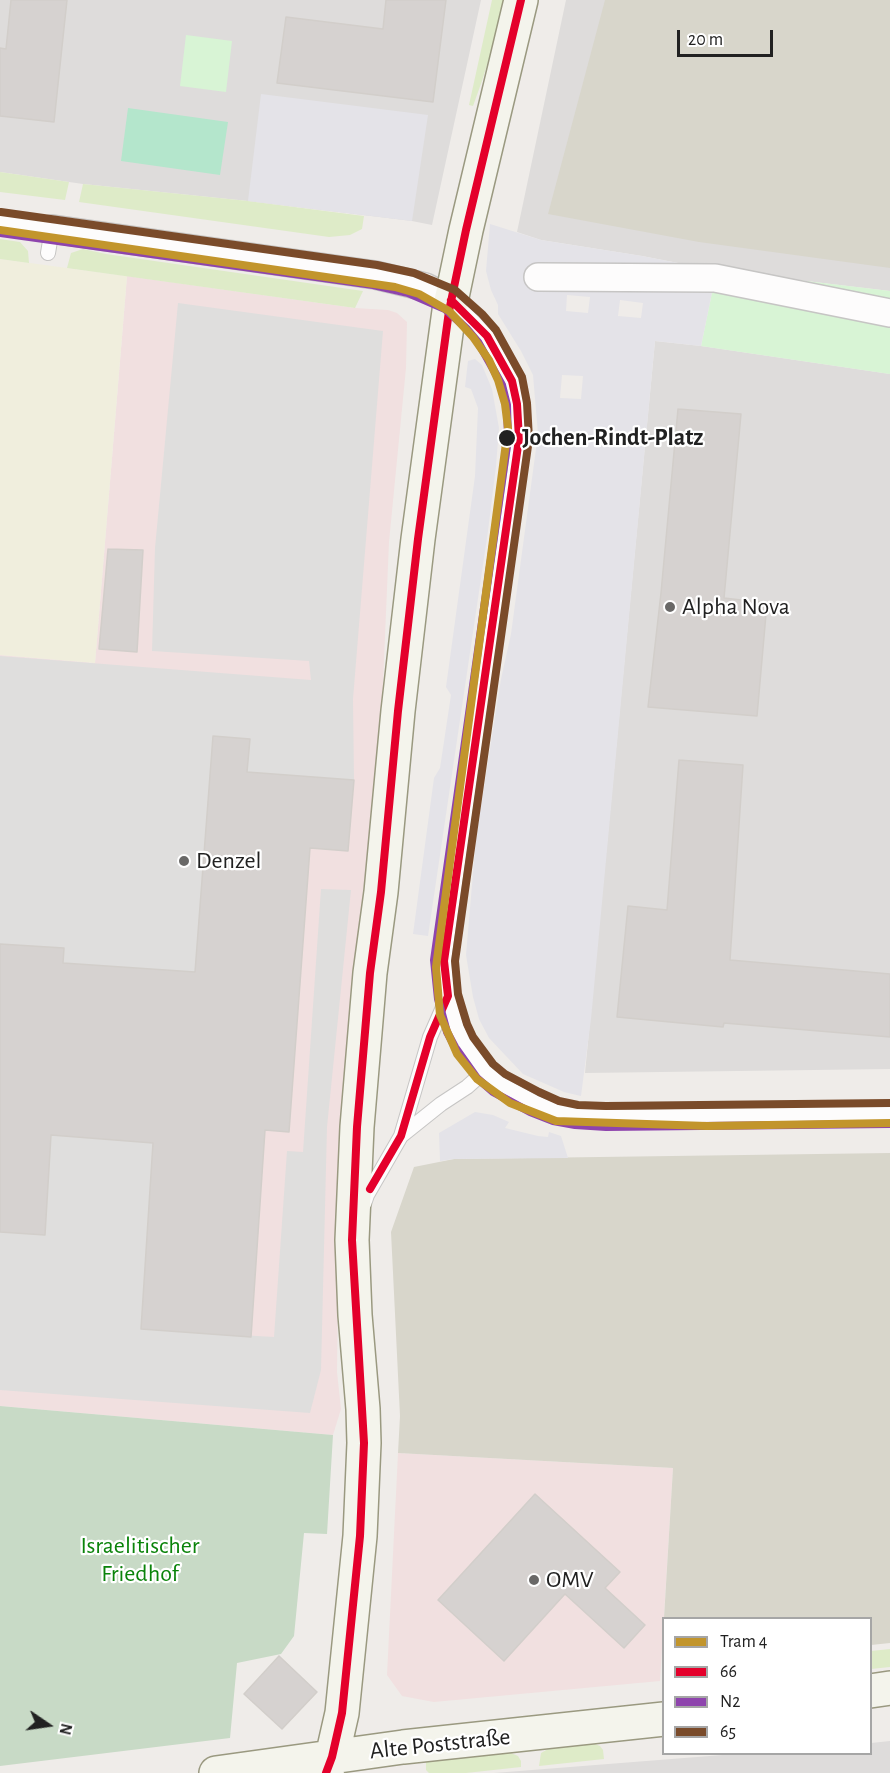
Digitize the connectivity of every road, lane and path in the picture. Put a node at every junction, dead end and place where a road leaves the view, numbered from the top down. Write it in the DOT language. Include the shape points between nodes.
graph roads {
  1 [pos="521,0"];
  2 [pos="0,222"];
  3 [pos="50,241"];
  4 [pos="538,277"];
  5 [pos="451,300"];
  6 [pos="890,313"];
  7 [pos="448,996"];
  8 [pos="485,1071"];
  9 [pos="890,1113"];
  10 [pos="401,1136"];
  11 [pos="351,1240"];
  12 [pos="890,1688"];
  13 [pos="872,1691"];
  14 [pos="662,1719"];
  15 [pos="329,1765"];
  16 [pos="216,1773"];
  1 -- 5 [label="main road"];
  2 -- 3 [label="lane"];
  3 -- 5 [label="street" via="375,275 425,287"];
  4 -- 6 [label="street" via="715,278"];
  5 -- 7 [label="lane" via="487,336 512,381 519,440 444,962"];
  5 -- 11 [label="main road" via="397,720 370,974"];
  7 -- 8 [label="lane" via="457,1028"];
  7 -- 10 [label="lane" via="430,1037"];
  8 -- 9 [label="lane" via="534,1102 577,1115"];
  8 -- 10 [label="lane"];
  10 -- 11 [label="lane" via="367,1195"];
  11 -- 15 [label="main road" via="363,1409 363,1466 343,1701"];
  12 -- 13 [label="main road"];
  14 -- 15 [label="main road, Alte Poststraße"];
  15 -- 16 [label="main road, Alte Poststraße"];
}
